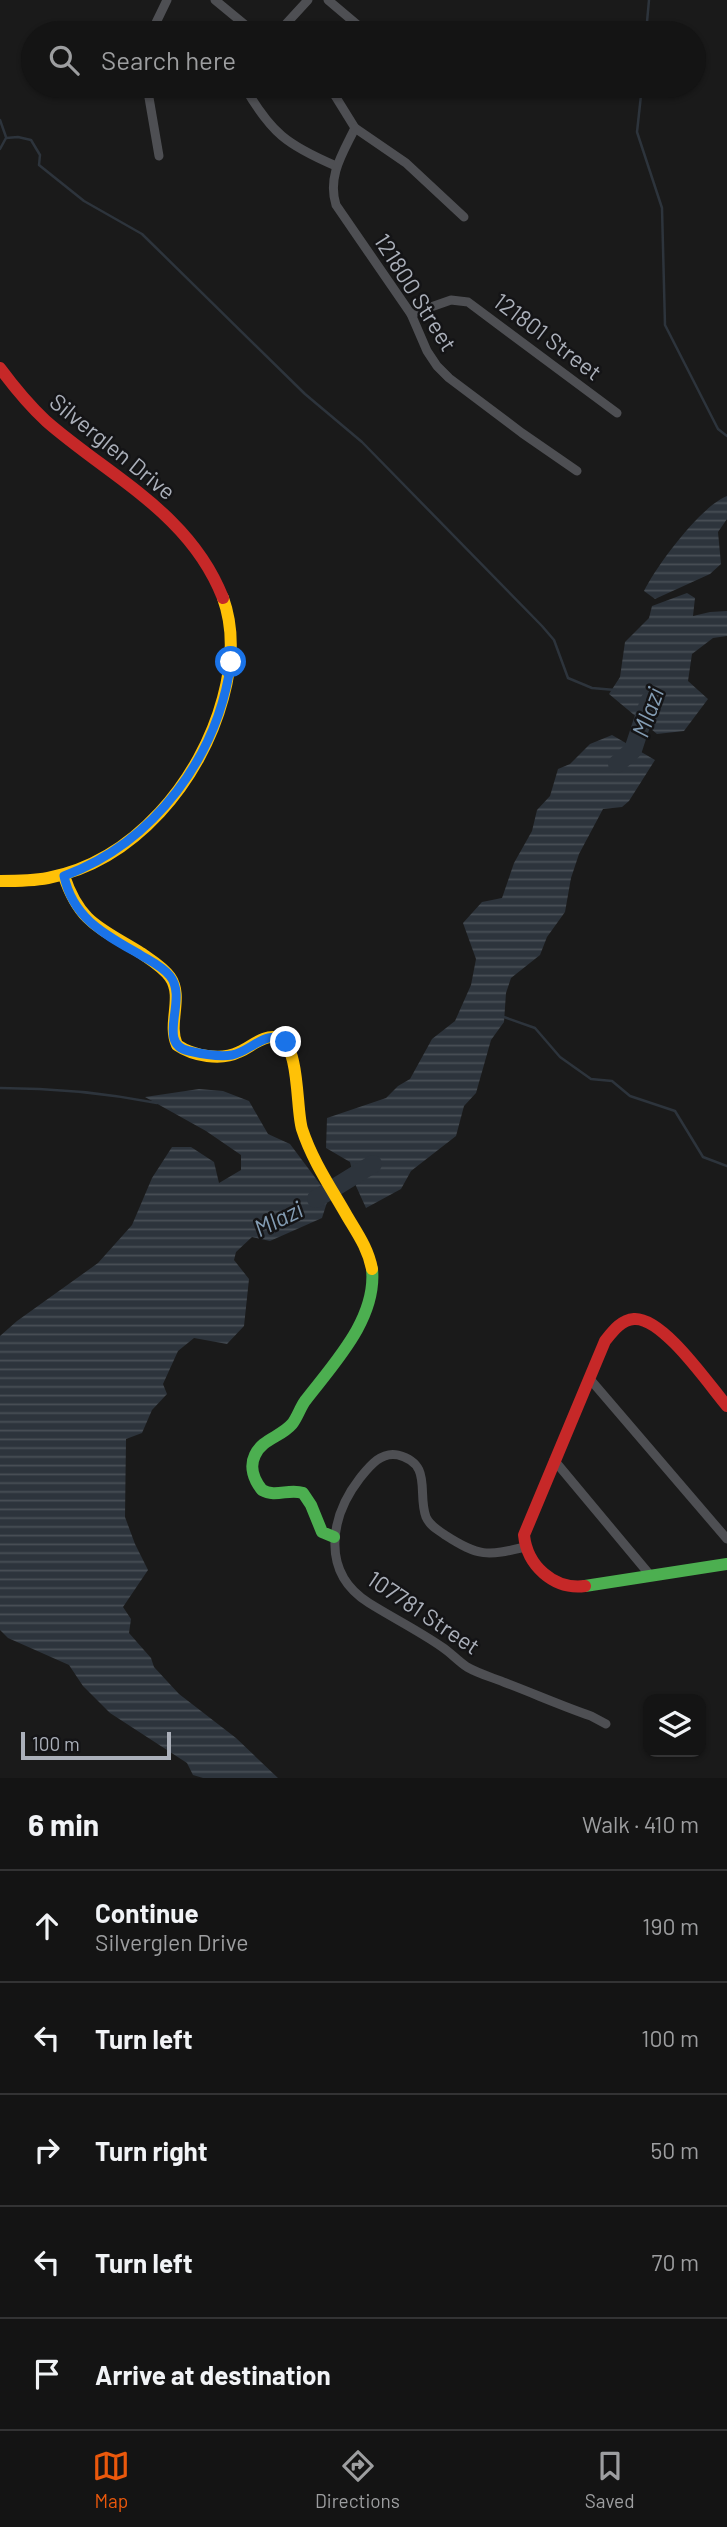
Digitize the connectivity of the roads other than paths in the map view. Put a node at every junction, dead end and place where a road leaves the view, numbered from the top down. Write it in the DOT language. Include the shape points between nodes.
graph roads {
  1 [pos="167,0"];
  2 [pos="215,0"];
  3 [pos="309,0"];
  4 [pos="328,0"];
  5 [pos="157,21"];
  6 [pos="240,21"];
  7 [pos="289,21"];
  8 [pos="353,21"];
  9 [pos="149,98"];
  10 [pos="252,98"];
  11 [pos="336,98"];
  12 [pos="355,128"];
  13 [pos="159,156"];
  14 [pos="336,166"];
  15 [pos="464,217"];
  16 [pos="411,314"];
  17 [pos="0,368"];
  18 [pos="617,413"];
  19 [pos="576,471"];
  20 [pos="64,876"];
  21 [pos="0,881"];
  22 [pos="589,1378"];
  23 [pos="727,1406"];
  24 [pos="554,1460"];
  25 [pos="334,1537"];
  26 [pos="727,1539"];
  27 [pos="525,1548"];
  28 [pos="727,1564"];
  29 [pos="650,1575"];
  30 [pos="606,1724"];
  1 -- 5 [label="street"];
  2 -- 6 [label="street"];
  3 -- 7 [label="street"];
  4 -- 8 [label="street"];
  9 -- 13 [label="street"];
  10 -- 14 [label="street" via="282,137"];
  11 -- 12 [label="street"];
  12 -- 14 [label="street, 121800 Street"];
  12 -- 15 [label="street" via="406,163"];
  14 -- 16 [label="street, 121800 Street" via="336,205"];
  16 -- 18 [label="street, 121801 Street" via="451,300 472,304"];
  16 -- 19 [label="street, 121800 Street" via="427,351 449,378"];
  17 -- 20 [label="street, Silverglen Drive" via="43,418 140,491 169,519 220,586 232,631 224,696 211,736 188,779 139,830 100,859"];
  20 -- 21 [label="street, Silverglen Drive"];
  20 -- 25 [label="street" via="70,898 84,916 173,980 177,1001 172,1032 180,1048 219,1055 240,1052 272,1037 286,1042 293,1056 297,1112 313,1154 367,1247 372,1286 359,1323 292,1425 262,1444 251,1465 266,1492 302,1493 320,1531"];
  22 -- 23 [label="street" via="610,1334 625,1321 640,1319 666,1334"];
  22 -- 24 [label="street"];
  22 -- 26 [label="street"];
  24 -- 27 [label="street" via="528,1521"];
  24 -- 29 [label="street"];
  25 -- 27 [label="street, 107781 Street" via="340,1510 353,1487 373,1462 393,1455 409,1460 420,1472 425,1514 435,1529 485,1554"];
  25 -- 30 [label="street, 107781 Street" via="344,1575 366,1601 470,1669"];
  27 -- 29 [label="street" via="543,1574 566,1586"];
  28 -- 29 [label="street"];
}
